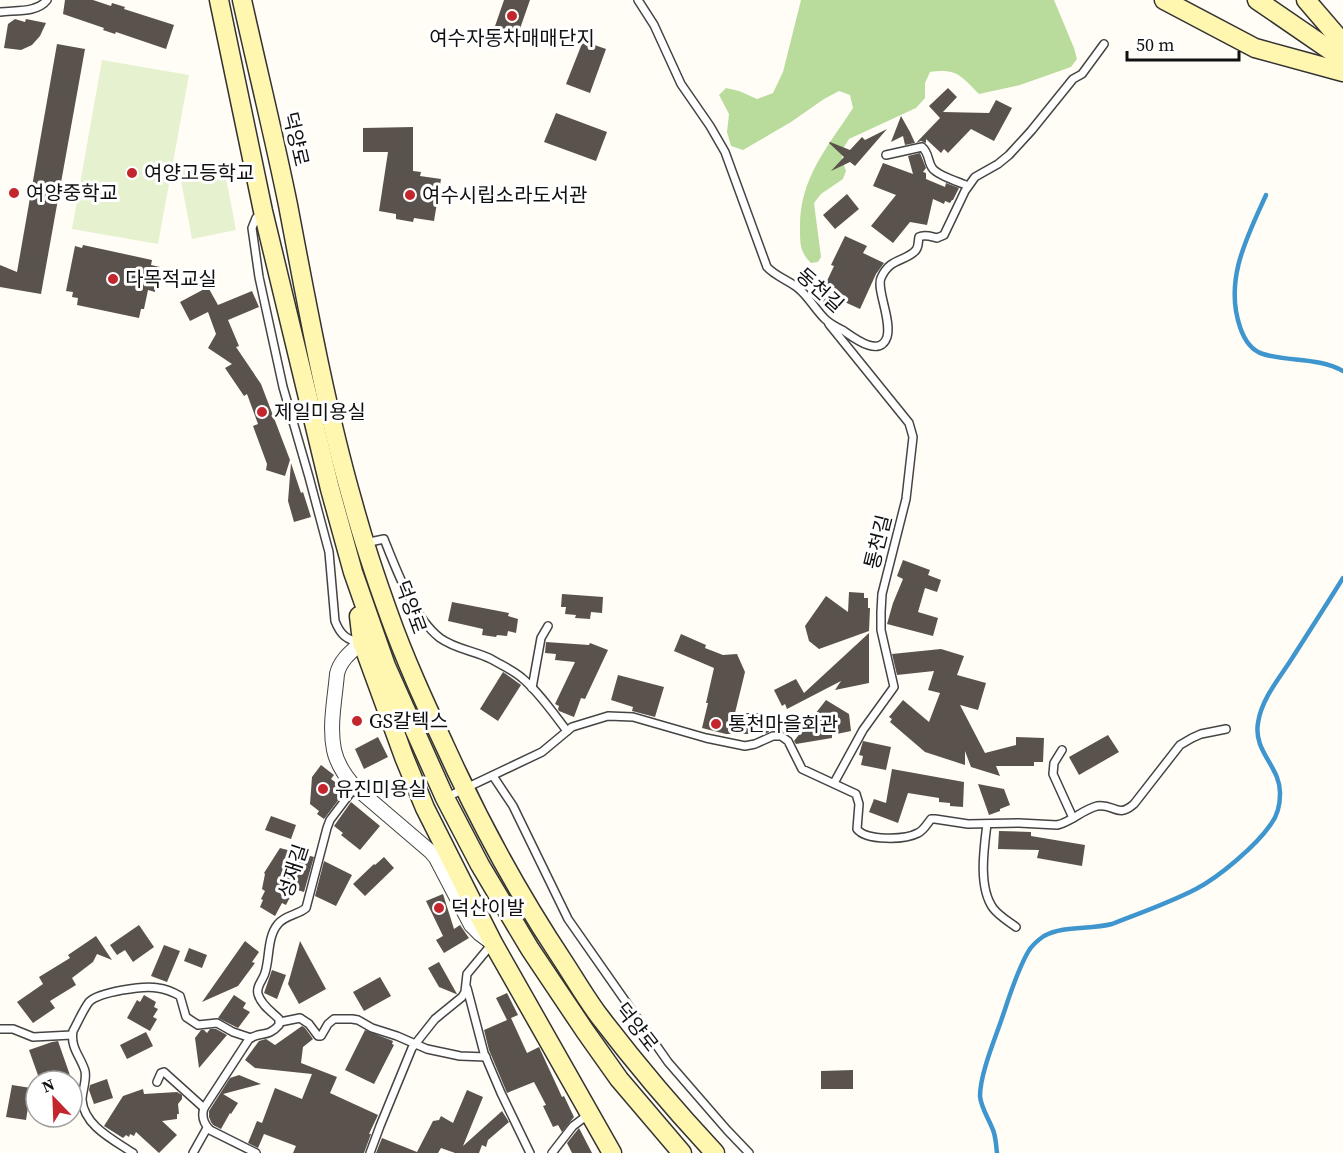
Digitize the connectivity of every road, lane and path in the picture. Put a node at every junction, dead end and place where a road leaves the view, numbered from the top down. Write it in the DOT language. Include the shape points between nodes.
graph roads {
  1 [pos="47,0"];
  2 [pos="219,0"];
  3 [pos="244,0"];
  4 [pos="638,0"];
  5 [pos="1164,0"];
  6 [pos="1257,0"];
  7 [pos="1306,0"];
  8 [pos="0,12"];
  9 [pos="1343,43"];
  10 [pos="1104,44"];
  11 [pos="1343,59"];
  12 [pos="1343,72"];
  13 [pos="886,155"];
  14 [pos="968,186"];
  15 [pos="287,202"];
  16 [pos="262,211"];
  17 [pos="826,320"];
  18 [pos="365,543"];
  19 [pos="548,626"];
  20 [pos="369,639"];
  21 [pos="532,688"];
  22 [pos="1226,729"];
  23 [pos="567,731"];
  24 [pos="1062,750"];
  25 [pos="494,776"];
  26 [pos="834,783"];
  27 [pos="355,787"];
  28 [pos="465,789"];
  29 [pos="445,798"];
  30 [pos="1073,818"];
  31 [pos="987,824"];
  32 [pos="1016,927"];
  33 [pos="493,943"];
  34 [pos="466,986"];
  35 [pos="280,1022"];
  36 [pos="0,1029"];
  37 [pos="72,1035"];
  38 [pos="251,1038"];
  39 [pos="414,1044"];
  40 [pos="486,1057"];
  41 [pos="157,1082"];
  42 [pos="204,1108"];
  43 [pos="590,1113"];
  44 [pos="207,1128"];
  45 [pos="133,1153"];
  46 [pos="193,1153"];
  47 [pos="256,1153"];
  48 [pos="370,1153"];
  49 [pos="530,1153"];
  50 [pos="552,1153"];
  51 [pos="612,1153"];
  52 [pos="682,1153"];
  53 [pos="715,1153"];
  54 [pos="749,1153"];
  1 -- 8 [label="lane" via="40,7"];
  2 -- 16 [label="main road"];
  3 -- 15 [label="main road, 덕양로"];
  4 -- 17 [label="lane, 동천길" via="684,90 725,152 767,267 804,293"];
  5 -- 12 [label="main road" via="1255,48"];
  6 -- 11 [label="main road"];
  7 -- 9 [label="main road"];
  10 -- 14 [label="lane, 동천길" via="1009,155 977,174"];
  13 -- 14 [label="lane" via="922,147 933,170"];
  14 -- 17 [label="lane, 동천길" via="944,235 919,237 915,251 893,262 880,279 887,332 881,344 862,343"];
  15 -- 16 [label="main road"];
  15 -- 18 [label="main road, 덕양로" via="333,428"];
  16 -- 20 [label="main road"];
  16 -- 20 [label="lane" via="252,228 259,278 283,387 329,552 334,615 344,637 353,641"];
  17 -- 26 [label="lane, 통천길" via="909,423 913,437 906,499 882,594 881,630 894,687 863,730"];
  18 -- 21 [label="lane" via="384,539 415,607 440,638 489,658"];
  18 -- 28 [label="main road, 덕양로" via="404,653"];
  19 -- 21 [label="lane" via="541,638"];
  20 -- 27 [label="street" via="342,661 337,674 334,749"];
  20 -- 29 [label="main road" via="386,666"];
  20 -- 33 [label="main road" via="404,757"];
  21 -- 23 [label="lane"];
  22 -- 30 [label="lane" via="1201,734 1180,746 1129,808 1120,811 1096,807"];
  23 -- 25 [label="lane" via="542,752"];
  23 -- 26 [label="lane" via="615,715 745,746 782,736 802,769"];
  24 -- 30 [label="lane" via="1053,774"];
  25 -- 28 [label="lane"];
  25 -- 54 [label="lane" via="513,806 568,919 668,1062"];
  26 -- 31 [label="lane" via="858,796 857,827 863,834 906,837 918,833 931,819"];
  27 -- 33 [label="street" via="431,852 471,925"];
  27 -- 35 [label="lane, 성재길" via="327,828 306,908 282,919 272,935 258,991"];
  28 -- 29 [label="lane"];
  28 -- 53 [label="main road, 덕양로" via="546,935 598,1014"];
  29 -- 52 [label="main road" via="530,949 619,1079"];
  30 -- 31 [label="lane" via="1057,825"];
  31 -- 32 [label="lane" via="982,860 987,894 994,909"];
  33 -- 34 [label="lane" via="467,974"];
  33 -- 43 [label="main road"];
  34 -- 39 [label="lane" via="462,996"];
  34 -- 40 [label="lane"];
  35 -- 38 [label="lane" via="272,1032"];
  35 -- 39 [label="lane" via="300,1018 321,1036 334,1019 352,1019"];
  36 -- 37 [label="lane" via="13,1029 28,1037"];
  37 -- 38 [label="lane" via="92,1000 118,991 152,987 180,996 186,1017 198,1025 217,1023"];
  37 -- 45 [label="lane" via="85,1073 82,1099 86,1115"];
  38 -- 42 [label="lane"];
  39 -- 40 [label="lane" via="452,1055"];
  39 -- 48 [label="lane"];
  40 -- 49 [label="lane"];
  41 -- 42 [label="lane" via="164,1072"];
  42 -- 44 [label="lane"];
  43 -- 50 [label="lane" via="573,1126"];
  43 -- 51 [label="main road"];
  44 -- 46 [label="lane"];
  44 -- 47 [label="lane"];
}
